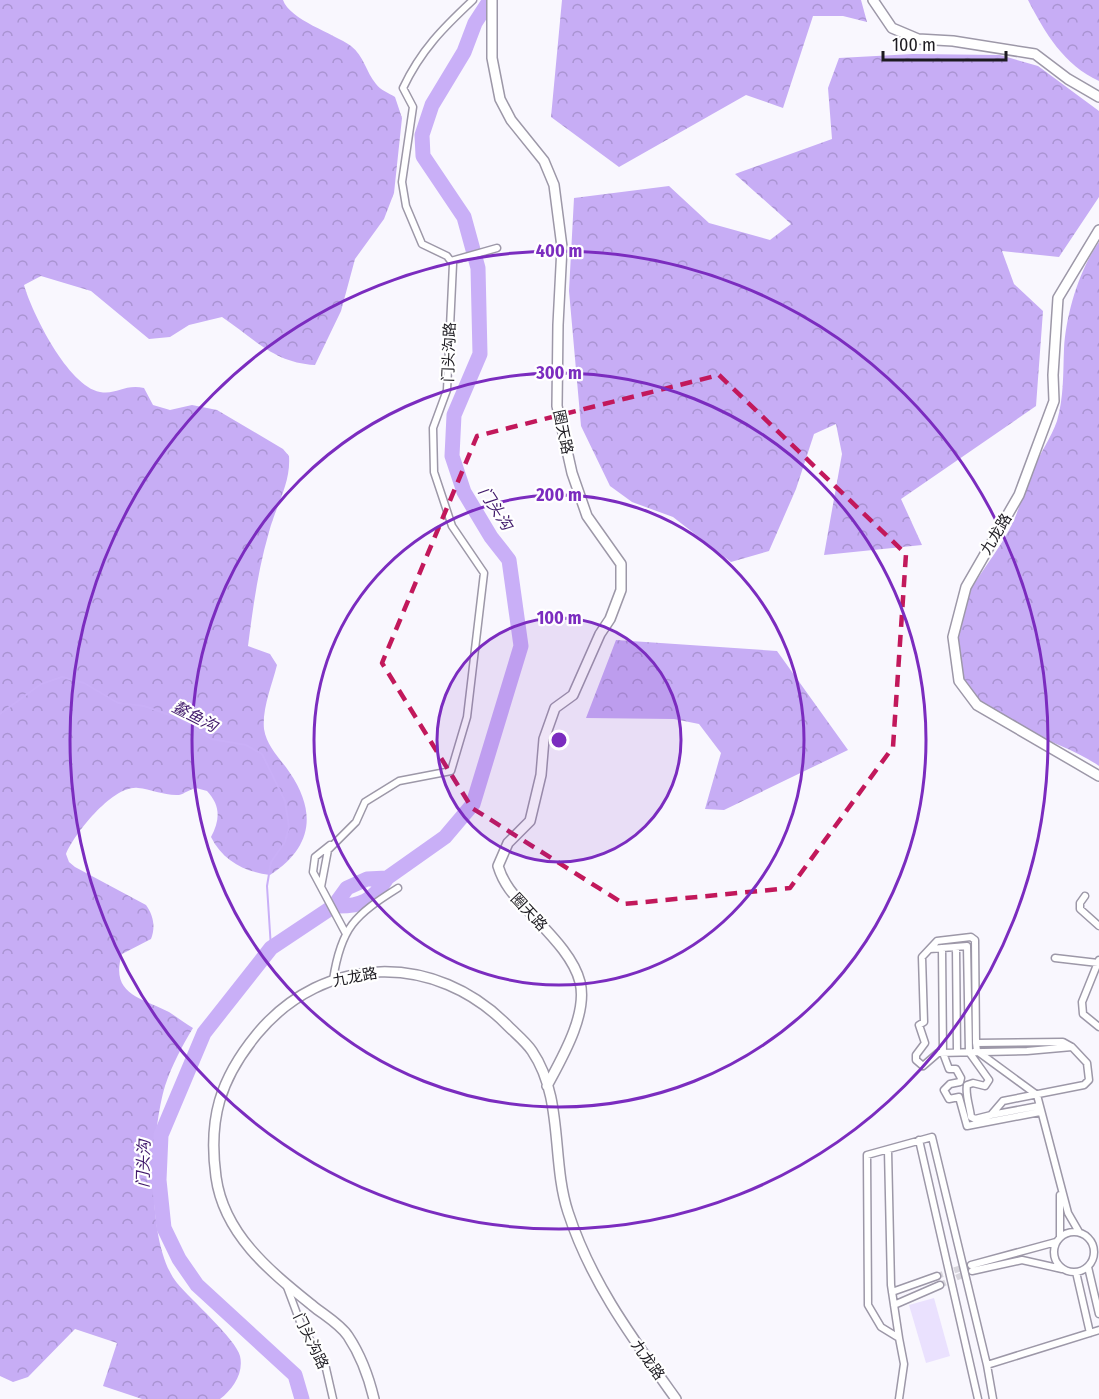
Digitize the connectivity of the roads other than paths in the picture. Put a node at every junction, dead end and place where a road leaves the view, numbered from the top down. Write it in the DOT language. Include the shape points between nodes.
graph roads {
  1 [pos="473,0"];
  2 [pos="492,0"];
  3 [pos="873,0"];
  4 [pos="1099,97"];
  5 [pos="1099,230"];
  6 [pos="497,248"];
  7 [pos="451,261"];
  8 [pos="1099,776"];
  9 [pos="333,843"];
  10 [pos="321,887"];
  11 [pos="398,888"];
  12 [pos="1085,896"];
  13 [pos="1099,926"];
  14 [pos="345,932"];
  15 [pos="968,938"];
  16 [pos="967,946"];
  17 [pos="956,947"];
  18 [pos="942,948"];
  19 [pos="930,949"];
  20 [pos="1055,958"];
  21 [pos="1098,961"];
  22 [pos="333,980"];
  23 [pos="1099,1027"];
  24 [pos="976,1042"];
  25 [pos="1072,1047"];
  26 [pos="957,1052"];
  27 [pos="969,1052"];
  28 [pos="977,1052"];
  29 [pos="943,1053"];
  30 [pos="547,1086"];
  31 [pos="1038,1095"];
  32 [pos="1040,1109"];
  33 [pos="991,1114"];
  34 [pos="919,1140"];
  35 [pos="888,1150"];
  36 [pos="1060,1187"];
  37 [pos="1079,1232"];
  38 [pos="1058,1239"];
  39 [pos="1088,1267"];
  40 [pos="1064,1269"];
  41 [pos="1076,1272"];
  42 [pos="937,1276"];
  43 [pos="286,1284"];
  44 [pos="940,1285"];
  45 [pos="892,1292"];
  46 [pos="894,1305"];
  47 [pos="1099,1314"];
  48 [pos="1099,1330"];
  49 [pos="1090,1333"];
  50 [pos="899,1338"];
  51 [pos="987,1365"];
  52 [pos="333,1399"];
  53 [pos="374,1399"];
  54 [pos="676,1399"];
  55 [pos="899,1399"];
  56 [pos="978,1399"];
  57 [pos="993,1399"];
  1 -- 7 [label="street" via="416,60 403,88 413,107 402,182 406,206 422,244"];
  2 -- 30 [label="street, 圈天路" via="492,58 500,99 511,120 544,160 554,185 562,247 557,406 572,473 586,516 621,564 621,590 610,619 573,695 555,708 544,739 541,775 530,820 508,843 498,866 503,884 546,929 573,964 580,982 581,999 570,1044"];
  3 -- 4 [label="street" via="892,28 918,39 1035,54"];
  5 -- 8 [label="street, 九龙路" via="1058,298 1054,400 1019,495 966,587 953,637 958,681 977,705"];
  6 -- 7 [label="street"];
  7 -- 9 [label="street, 门头沟路" via="447,390 433,428 434,472 452,526 484,573 467,717 451,771 399,782 373,796 365,802 356,822"];
  9 -- 10 [label="street" via="323,868"];
  9 -- 10 [label="street" via="320,851 312,863"];
  10 -- 14 [label="street"];
  11 -- 14 [label="street" via="364,909"];
  12 -- 13 [label="street" via="1080,909"];
  14 -- 22 [label="street"];
  15 -- 16 [label="street"];
  15 -- 19 [label="street" via="937,941"];
  15 -- 24 [label="street" via="975,940"];
  16 -- 17 [label="street"];
  16 -- 27 [label="street"];
  17 -- 18 [label="street"];
  17 -- 26 [label="street"];
  18 -- 19 [label="street"];
  18 -- 29 [label="street"];
  19 -- 29 [label="street" via="922,957 924,1022 919,1025 925,1043 916,1060 923,1066"];
  20 -- 21 [label="street"];
  21 -- 23 [label="street" via="1082,1002 1083,1014"];
  22 -- 30 [label="street, 九龙路" via="379,971 416,973 456,987 479,1000 531,1049"];
  22 -- 43 [label="street, 九龙路" via="304,992 273,1014 223,1086 213,1130 216,1180 229,1219 252,1254"];
  24 -- 25 [label="street" via="1063,1042"];
  24 -- 28 [label="street"];
  25 -- 28 [label="street"];
  25 -- 31 [label="street" via="1087,1063 1089,1080 1084,1085"];
  26 -- 27 [label="street"];
  26 -- 29 [label="street"];
  27 -- 28 [label="street"];
  27 -- 33 [label="street" via="989,1080 985,1086 968,1085 971,1117"];
  28 -- 31 [label="street"];
  29 -- 32 [label="street" via="949,1069 956,1070 961,1078 944,1090 949,1100 959,1097 967,1126"];
  30 -- 54 [label="street, 九龙路" via="567,1209 584,1253 615,1315"];
  31 -- 32 [label="street"];
  31 -- 33 [label="street" via="1003,1101"];
  32 -- 33 [label="street"];
  32 -- 36 [label="street"];
  34 -- 35 [label="street"];
  34 -- 51 [label="street" via="932,1137"];
  34 -- 56 [label="street"];
  35 -- 45 [label="street"];
  35 -- 50 [label="street" via="867,1155 868,1305 881,1327"];
  36 -- 37 [label="street"];
  36 -- 38 [label="street"];
  37 -- 38 [label="street" via="1072,1231"];
  37 -- 39 [label="street" via="1093,1244 1094,1257"];
  38 -- 40 [label="street" via="1054,1256"];
  38 -- 40 [label="street" via="971,1268 1022,1260"];
  39 -- 41 [label="street"];
  39 -- 47 [label="street"];
  40 -- 41 [label="street"];
  41 -- 49 [label="street"];
  42 -- 45 [label="street"];
  43 -- 52 [label="street, 门头沟路" via="302,1327 325,1364"];
  43 -- 53 [label="street, 九龙路" via="347,1334 369,1379"];
  44 -- 46 [label="street"];
  45 -- 46 [label="street"];
  46 -- 50 [label="street"];
  48 -- 49 [label="street"];
  49 -- 51 [label="street"];
  50 -- 55 [label="street" via="904,1364"];
  51 -- 57 [label="street"];
}
